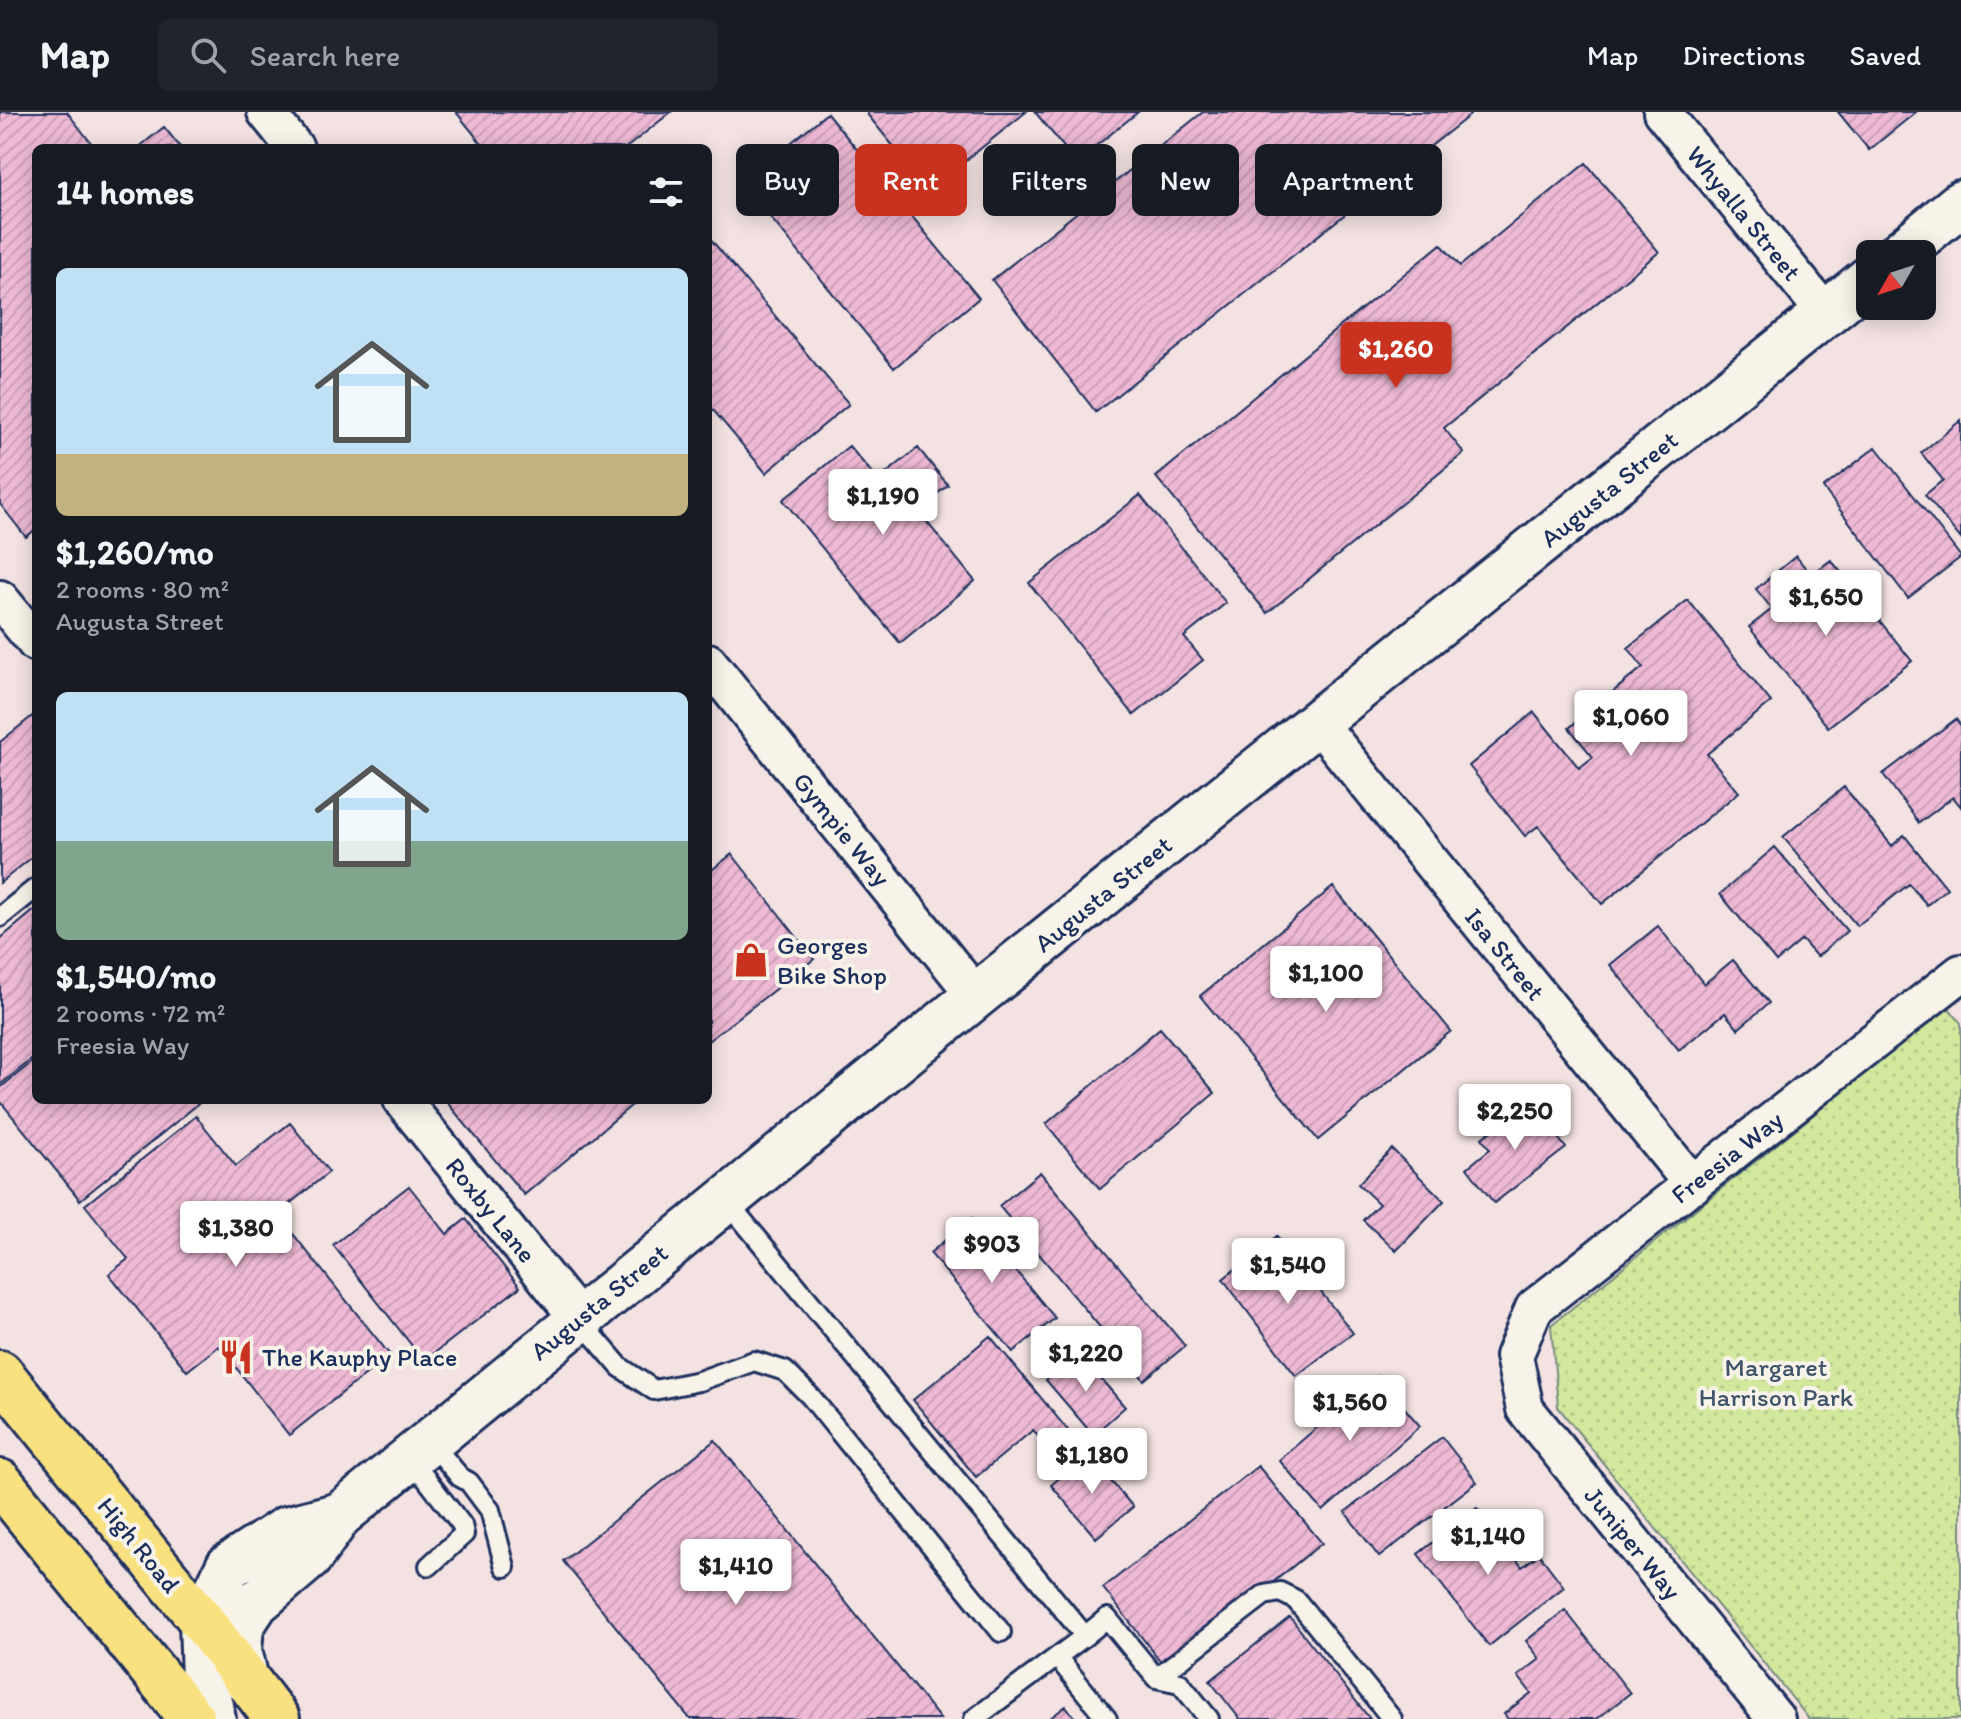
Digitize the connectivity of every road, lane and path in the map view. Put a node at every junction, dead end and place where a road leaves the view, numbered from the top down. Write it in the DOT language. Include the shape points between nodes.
graph roads {
  1 [pos="266,112"];
  2 [pos="1662,112"];
  3 [pos="292,144"];
  4 [pos="1961,203"];
  5 [pos="1916,240"];
  6 [pos="1856,289"];
  7 [pos="1826,314"];
  8 [pos="0,599"];
  9 [pos="32,638"];
  10 [pos="712,667"];
  11 [pos="1318,723"];
  12 [pos="32,891"];
  13 [pos="0,917"];
  14 [pos="1958,982"];
  15 [pos="976,996"];
  16 [pos="405,1104"];
  17 [pos="1693,1185"];
  18 [pos="725,1199"];
  19 [pos="579,1319"];
  20 [pos="1514,1356"];
  21 [pos="0,1373"];
  22 [pos="420,1449"];
  23 [pos="0,1482"];
  24 [pos="340,1515"];
  25 [pos="148,1558"];
  26 [pos="429,1566"];
  27 [pos="228,1567"];
  28 [pos="505,1567"];
  29 [pos="202,1621"];
  30 [pos="1001,1632"];
  31 [pos="1085,1636"];
  32 [pos="1057,1657"];
  33 [pos="1156,1678"];
  34 [pos="246,1680"];
  35 [pos="192,1719"];
  36 [pos="213,1719"];
  37 [pos="277,1719"];
  38 [pos="974,1719"];
  39 [pos="1107,1719"];
  40 [pos="1209,1719"];
  41 [pos="1392,1719"];
  42 [pos="1776,1719"];
  1 -- 3 [label="street"];
  2 -- 7 [label="street, Whyalla Street"];
  4 -- 5 [label="street"];
  6 -- 7 [label="street, Augusta Street"];
  7 -- 11 [label="street, Augusta Street"];
  8 -- 9 [label="street"];
  10 -- 15 [label="street, Gympie Way"];
  11 -- 15 [label="street, Augusta Street"];
  11 -- 17 [label="street, Isa Street"];
  12 -- 13 [label="lane"];
  14 -- 17 [label="street, Freesia Way"];
  15 -- 18 [label="street, Augusta Street"];
  16 -- 19 [label="street, Roxby Lane"];
  17 -- 20 [label="street, Freesia Way" via="1534,1308"];
  18 -- 19 [label="street, Augusta Street"];
  18 -- 31 [label="lane"];
  19 -- 22 [label="street, Augusta Street"];
  19 -- 30 [label="lane" via="620,1367 654,1390 754,1361 785,1371"];
  20 -- 42 [label="street, Juniper Way" via="1525,1409"];
  21 -- 25 [label="main road, High Road"];
  22 -- 24 [label="street, Augusta Street"];
  22 -- 26 [label="lane" via="464,1534"];
  22 -- 28 [label="lane" via="469,1482 490,1510"];
  23 -- 35 [label="main road"];
  24 -- 27 [label="street, Augusta Street" via="286,1529"];
  24 -- 34 [label="street, Augusta Street" via="310,1557 256,1603 241,1626 239,1650"];
  25 -- 27 [label="street" via="191,1572"];
  25 -- 29 [label="main road, High Road"];
  27 -- 29 [label="street"];
  29 -- 34 [label="main road, High Road"];
  29 -- 36 [label="street" via="204,1680"];
  31 -- 32 [label="lane"];
  31 -- 33 [label="lane" via="1107,1618"];
  32 -- 38 [label="lane"];
  32 -- 39 [label="lane"];
  33 -- 40 [label="lane" via="1180,1683"];
  33 -- 41 [label="lane" via="1264,1595 1280,1592 1296,1600"];
  34 -- 37 [label="main road, High Road"];
}
